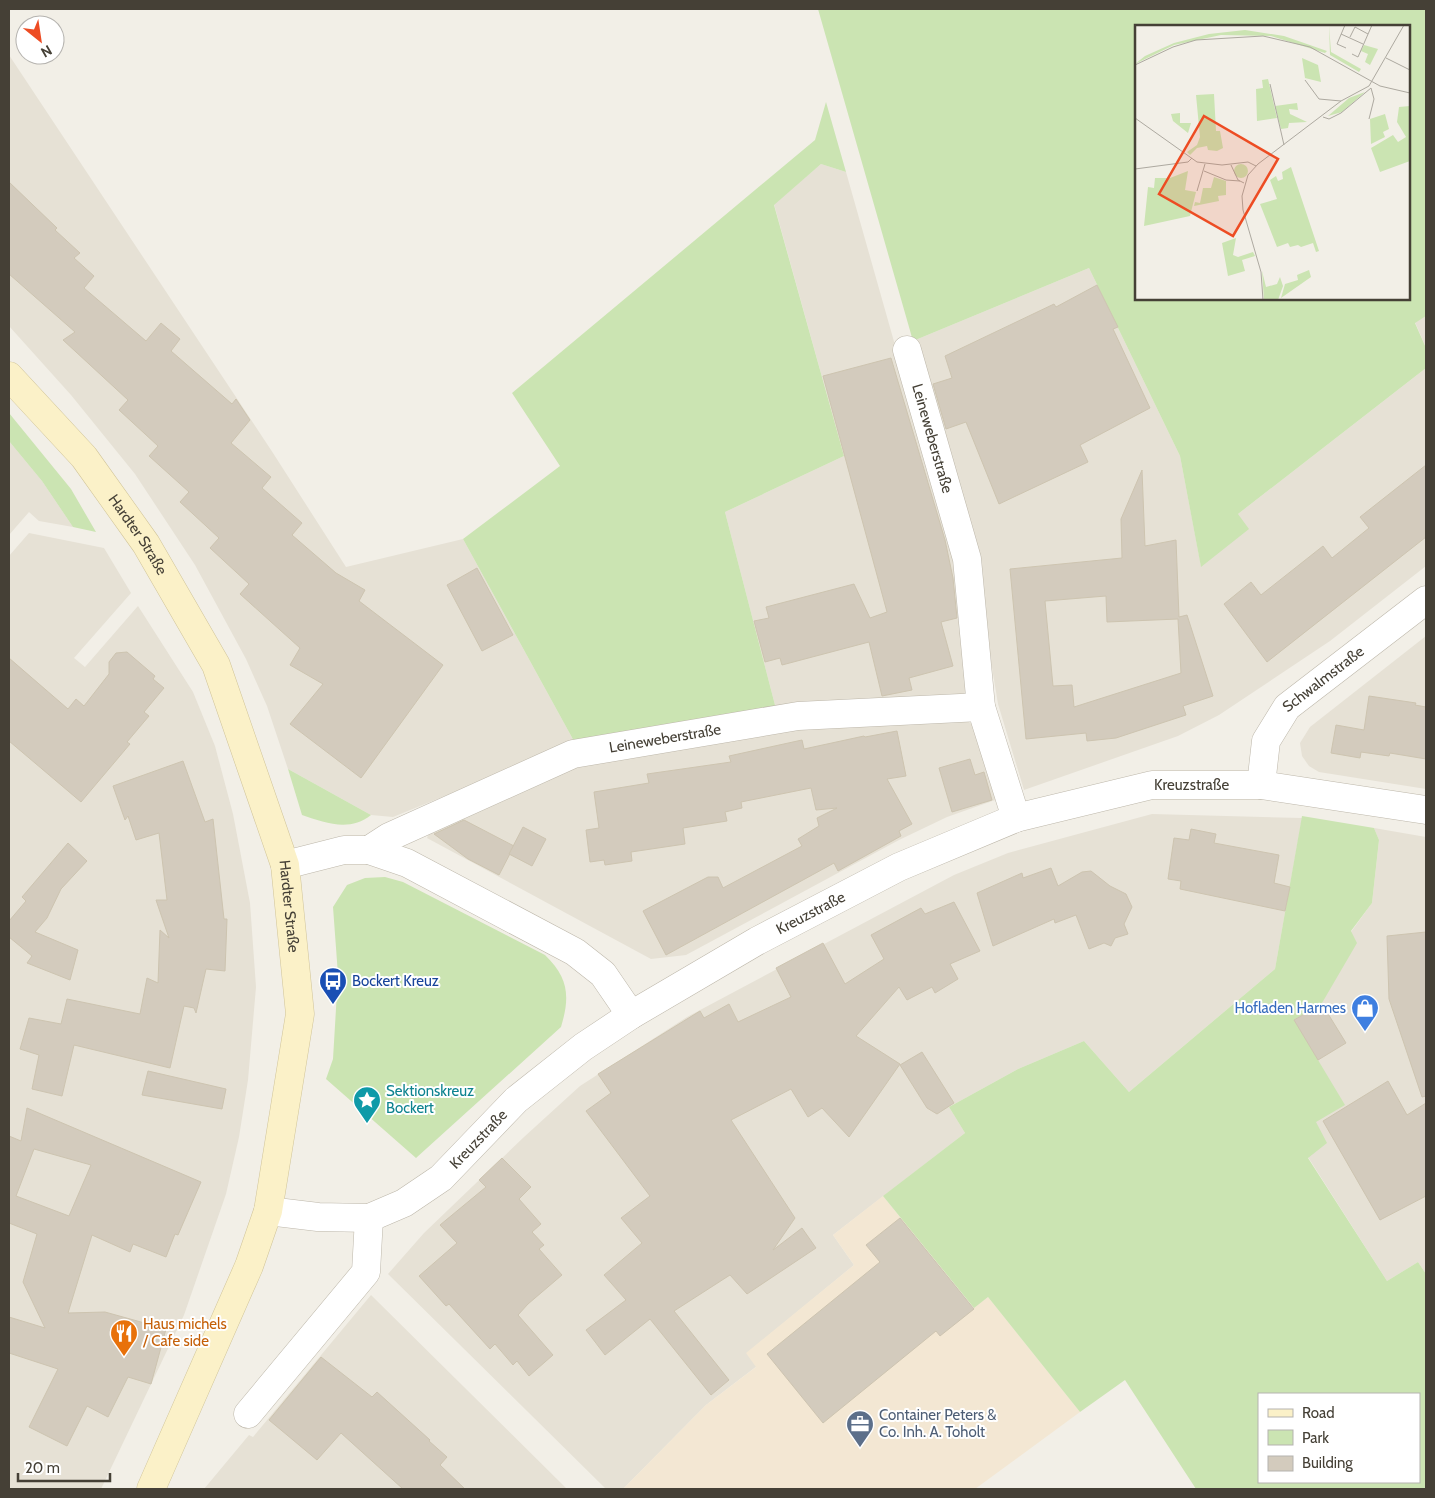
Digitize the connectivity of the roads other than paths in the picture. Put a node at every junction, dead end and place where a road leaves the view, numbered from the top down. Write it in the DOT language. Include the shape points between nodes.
graph roads {
  1 [pos="907,350"];
  2 [pos="9,376"];
  3 [pos="1426,600"];
  4 [pos="981,707"];
  5 [pos="1261,785"];
  6 [pos="1426,810"];
  7 [pos="1016,818"];
  8 [pos="369,850"];
  9 [pos="285,865"];
  10 [pos="631,1015"];
  11 [pos="268,1211"];
  12 [pos="369,1218"];
  13 [pos="248,1414"];
  14 [pos="151,1489"];
  1 -- 4 [label="street, Leineweberstraße" via="967,559"];
  2 -- 9 [label="main road, Hardter Straße" via="84,457 146,544 216,665"];
  3 -- 5 [label="street, Schwalmstraße" via="1287,707 1266,741"];
  4 -- 7 [label="street, Leineweberstraße"];
  4 -- 8 [label="street, Leineweberstraße" via="798,716 573,754 389,837"];
  5 -- 6 [label="street, Kreuzstraße"];
  5 -- 7 [label="street, Kreuzstraße" via="1152,786"];
  7 -- 10 [label="street, Kreuzstraße" via="899,867 757,942"];
  8 -- 9 [label="street" via="344,850"];
  8 -- 10 [label="street" via="407,863 575,952 603,974"];
  9 -- 11 [label="main road, Hardter Straße" via="300,1014"];
  10 -- 12 [label="street, Kreuzstraße" via="582,1047 516,1100 441,1178 404,1203"];
  11 -- 12 [label="street, Kreuzstraße" via="318,1217"];
  11 -- 14 [label="main road, Hardter Straße" via="249,1266"];
  12 -- 13 [label="street" via="366,1272"];
}
